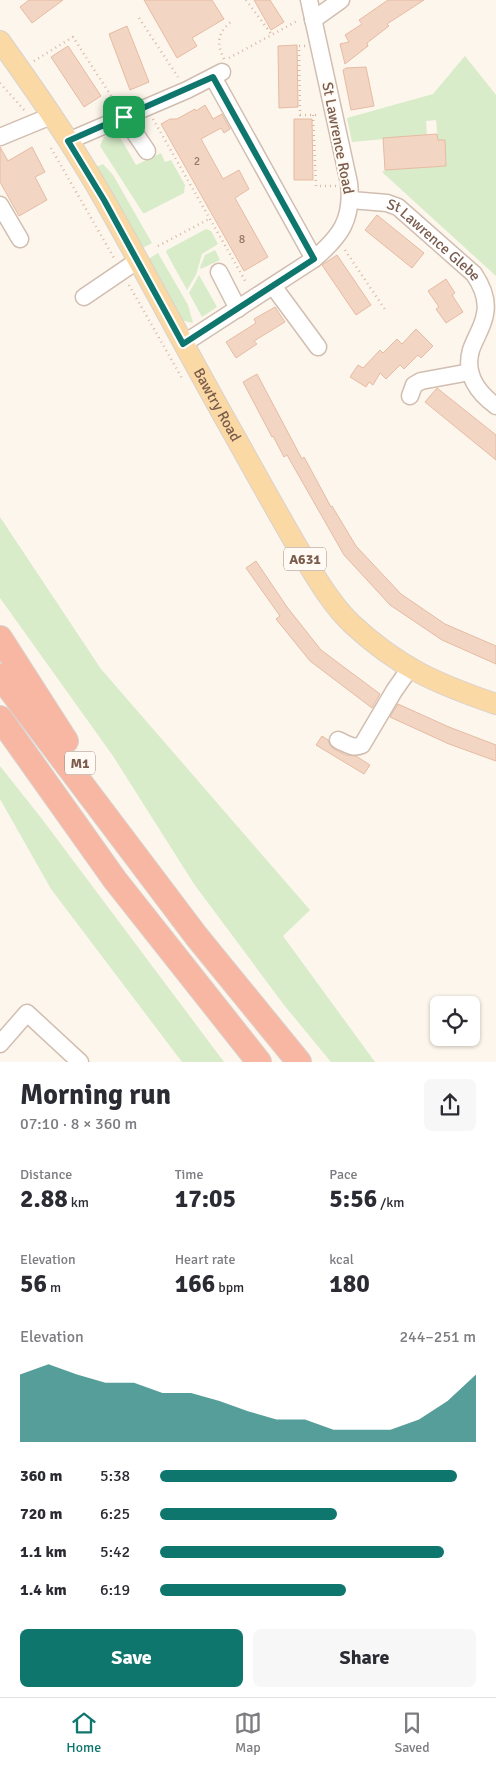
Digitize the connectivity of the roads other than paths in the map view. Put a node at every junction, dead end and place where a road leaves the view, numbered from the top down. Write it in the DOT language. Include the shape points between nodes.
graph roads {
  1 [pos="341,0"];
  2 [pos="311,11"];
  3 [pos="0,41"];
  4 [pos="124,117"];
  5 [pos="43,119"];
  6 [pos="0,137"];
  7 [pos="59,143"];
  8 [pos="147,151"];
  9 [pos="350,193"];
  10 [pos="0,204"];
  11 [pos="20,239"];
  12 [pos="314,259"];
  13 [pos="129,266"];
  14 [pos="219,272"];
  15 [pos="273,286"];
  16 [pos="84,297"];
  17 [pos="238,308"];
  18 [pos="183,344"];
  19 [pos="318,347"];
  20 [pos="470,372"];
  21 [pos="410,396"];
  22 [pos="496,406"];
  23 [pos="0,638"];
  24 [pos="410,668"];
  25 [pos="0,676"];
  26 [pos="496,704"];
  27 [pos="0,718"];
  28 [pos="338,740"];
  29 [pos="0,742"];
  30 [pos="98,856"];
  31 [pos="161,887"];
  32 [pos="0,1044"];
  33 [pos="80,1062"];
  34 [pos="259,1062"];
  35 [pos="299,1062"];
  1 -- 2 [label="street"];
  2 -- 9 [label="street, St Lawrence Road"];
  3 -- 5 [label="main road, Bawtry Road / A631" via="20,70"];
  4 -- 7 [label="street"];
  4 -- 8 [label="street"];
  4 -- 12 [label="street" via="187,90 220,70"];
  5 -- 6 [label="street"];
  5 -- 7 [label="main road, Bawtry Road / A631"];
  7 -- 13 [label="main road, Bawtry Road / A631" via="104,200"];
  9 -- 12 [label="street, St Lawrence Road" via="347,218 341,232"];
  9 -- 20 [label="street, St Lawrence Glebe" via="398,207 474,274 486,303 485,315 471,351"];
  10 -- 11 [label="street"];
  12 -- 15 [label="street, St Lawrence Road"];
  13 -- 16 [label="street"];
  13 -- 18 [label="main road, Bawtry Road / A631"];
  14 -- 17 [label="street"];
  15 -- 17 [label="street, St Lawrence Road"];
  15 -- 19 [label="street"];
  17 -- 18 [label="street, St Lawrence Road"];
  18 -- 24 [label="main road, Bawtry Road / A631" via="282,521 329,597 350,622"];
  20 -- 21 [label="street" via="421,381 414,385"];
  20 -- 22 [label="street" via="484,398"];
  23 -- 31 [label="highway, M1"];
  24 -- 26 [label="main road, Bawtry Road / A631" via="427,678"];
  24 -- 28 [label="street" via="362,745 351,746"];
  25 -- 31 [label="highway, M1"];
  27 -- 30 [label="highway, M1"];
  29 -- 30 [label="highway"];
  30 -- 34 [label="highway, M1"];
  31 -- 35 [label="highway, M1" via="197,937"];
  32 -- 33 [label="street" via="26,1013"];
}
